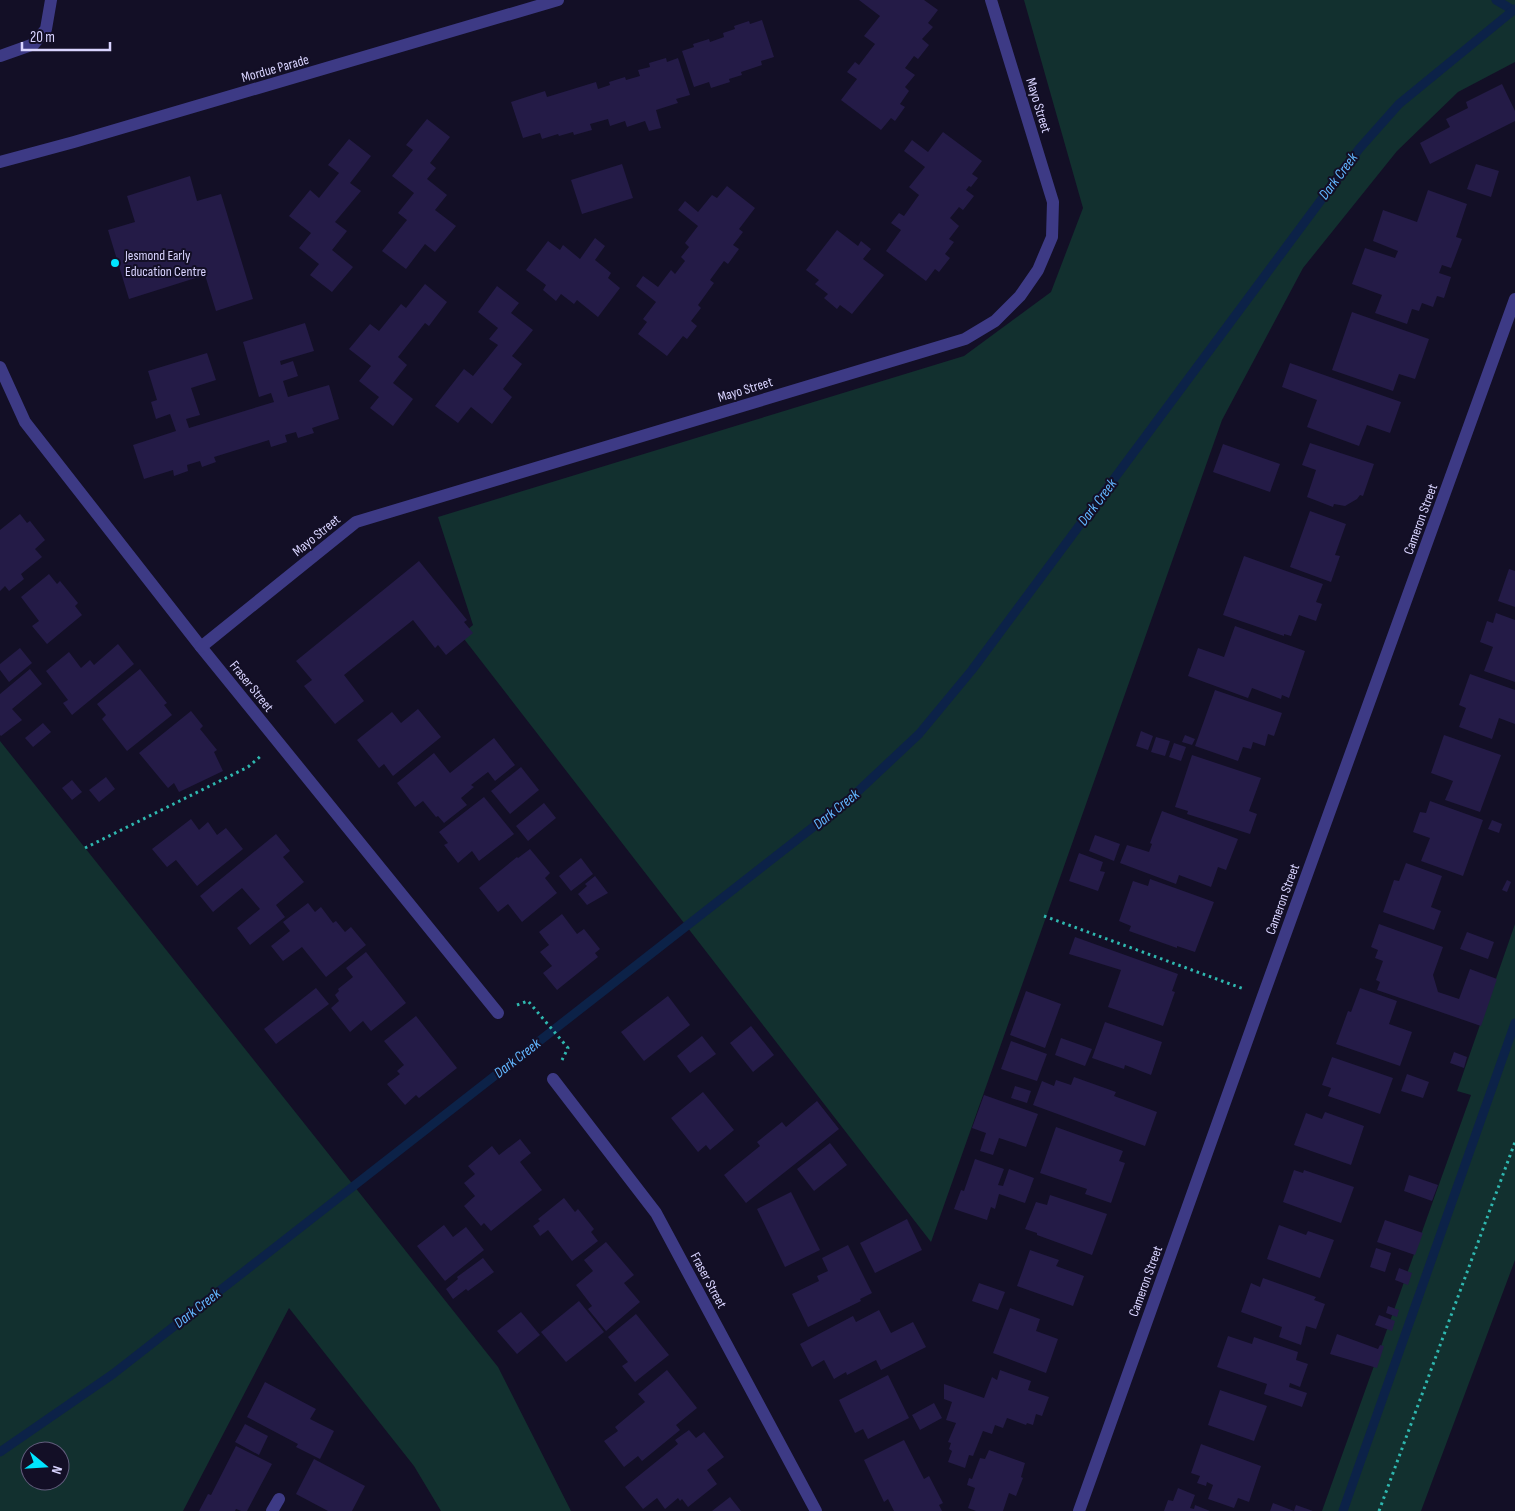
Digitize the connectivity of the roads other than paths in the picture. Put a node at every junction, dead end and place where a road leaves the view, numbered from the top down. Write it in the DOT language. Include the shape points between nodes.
graph roads {
  1 [pos="51,0"];
  2 [pos="558,0"];
  3 [pos="991,0"];
  4 [pos="0,56"];
  5 [pos="0,162"];
  6 [pos="1515,299"];
  7 [pos="0,367"];
  8 [pos="201,646"];
  9 [pos="498,1013"];
  10 [pos="553,1078"];
  11 [pos="279,1499"];
  12 [pos="272,1511"];
  13 [pos="816,1511"];
  14 [pos="1079,1511"];
  1 -- 4 [label="street" via="46,29 34,44"];
  2 -- 5 [label="street, Mordue Parade"];
  3 -- 8 [label="street, Mayo Street" via="1053,202 1052,237 1038,270 1020,296 995,321 965,339 356,522"];
  6 -- 14 [label="street, Cameron Street"];
  7 -- 8 [label="street, Fraser Street" via="25,422"];
  8 -- 9 [label="street, Fraser Street"];
  10 -- 13 [label="street, Fraser Street" via="656,1213"];
  11 -- 12 [label="street"];
}
